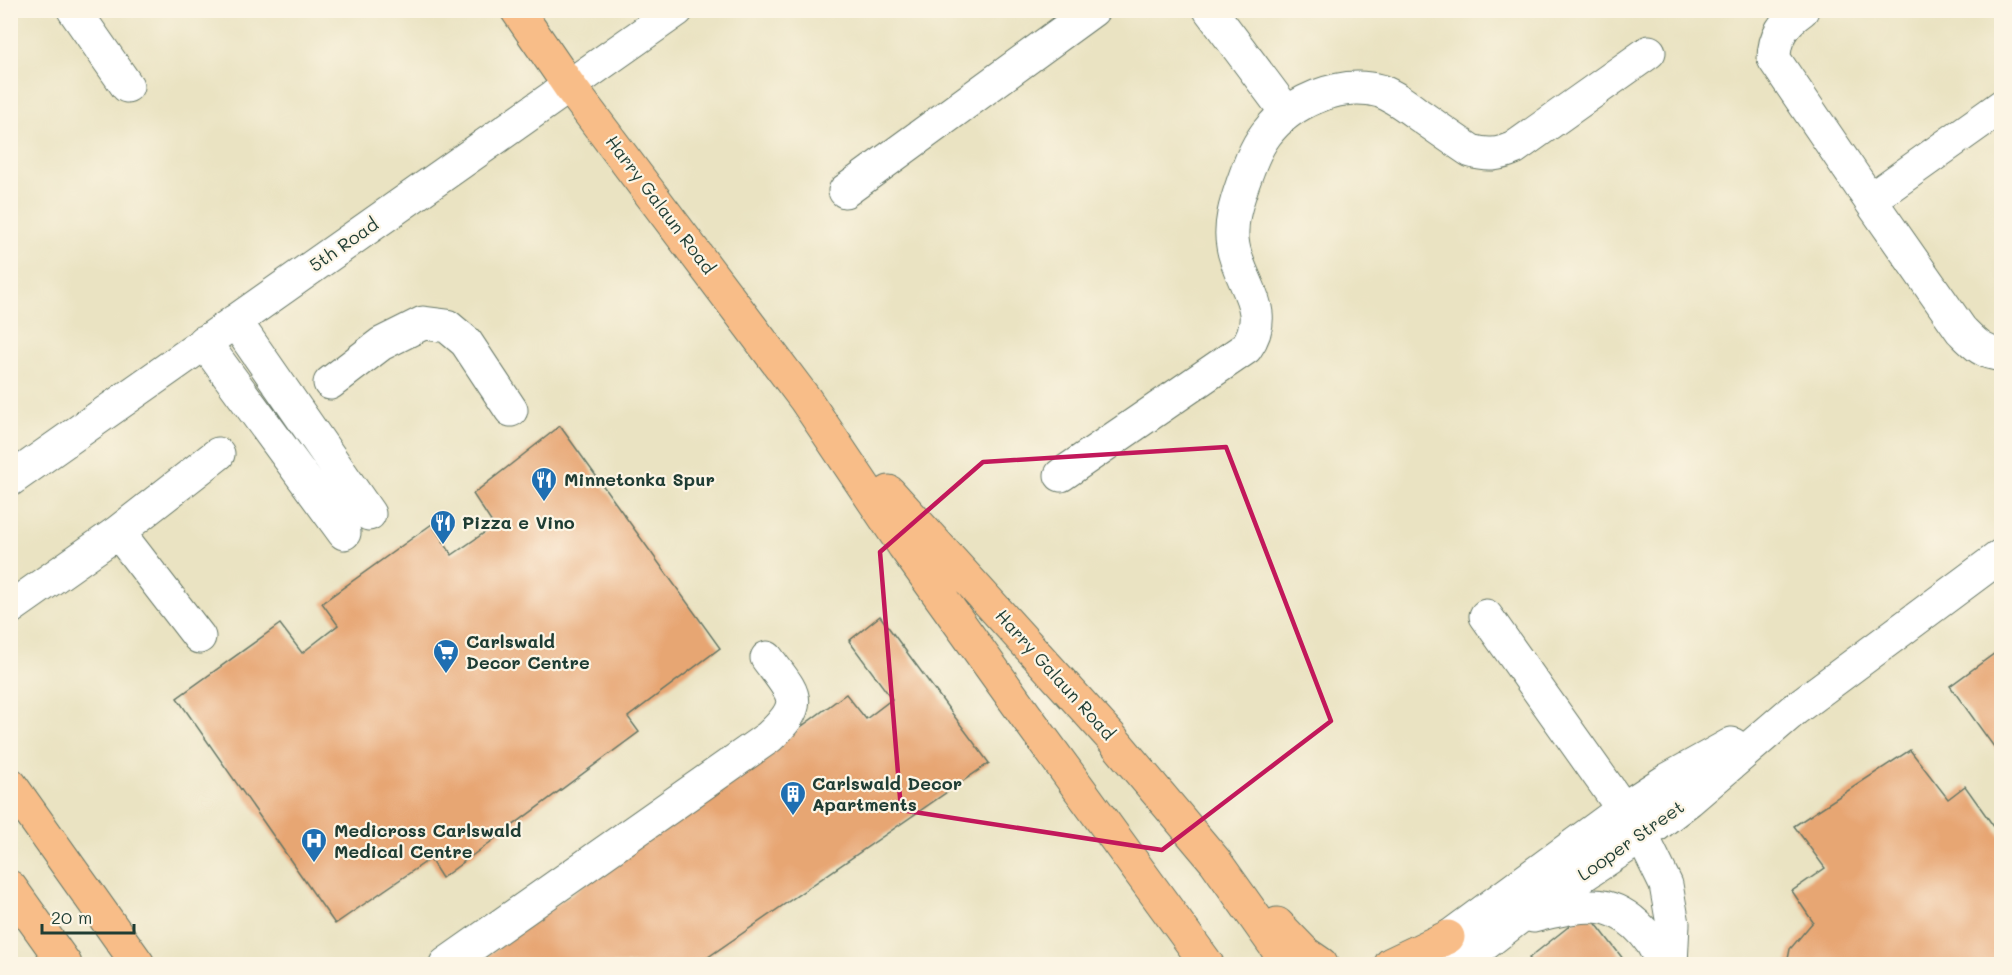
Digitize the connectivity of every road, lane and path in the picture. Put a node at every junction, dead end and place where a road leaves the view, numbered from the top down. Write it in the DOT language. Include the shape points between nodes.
graph roads {
  1 [pos="74,10"];
  2 [pos="517,10"];
  3 [pos="677,10"];
  4 [pos="1093,10"];
  5 [pos="1210,10"];
  6 [pos="1802,10"];
  7 [pos="1649,52"];
  8 [pos="127,86"];
  9 [pos="570,87"];
  10 [pos="2001,106"];
  11 [pos="1287,113"];
  12 [pos="845,191"];
  13 [pos="1870,200"];
  14 [pos="235,321"];
  15 [pos="204,342"];
  16 [pos="2001,354"];
  17 [pos="330,383"];
  18 [pos="805,399"];
  19 [pos="511,410"];
  20 [pos="218,454"];
  21 [pos="1061,475"];
  22 [pos="10,480"];
  23 [pos="118,532"];
  24 [pos="2001,555"];
  25 [pos="10,608"];
  26 [pos="1486,616"];
  27 [pos="199,637"];
  28 [pos="767,658"];
  29 [pos="1795,709"];
  30 [pos="10,784"];
  31 [pos="1623,809"];
  32 [pos="1642,836"];
  33 [pos="1215,861"];
  34 [pos="10,887"];
  35 [pos="1517,920"];
  36 [pos="1454,951"];
  37 [pos="65,964"];
  38 [pos="138,964"];
  39 [pos="446,964"];
  40 [pos="1207,964"];
  41 [pos="1288,964"];
  42 [pos="1321,964"];
  43 [pos="1391,964"];
  44 [pos="1413,964"];
  45 [pos="1662,964"];
  46 [pos="1671,964"];
  1 -- 8 [label="street"];
  2 -- 9 [label="main road, Harry Galaun Road"];
  3 -- 9 [label="street, 5th Road"];
  4 -- 12 [label="street"];
  5 -- 11 [label="street"];
  6 -- 13 [label="street" via="1777,36 1774,58"];
  7 -- 11 [label="street" via="1514,148 1497,155 1471,151 1401,102 1380,92 1337,90"];
  9 -- 14 [label="street, 5th Road"];
  9 -- 18 [label="main road, Harry Galaun Road"];
  10 -- 13 [label="street"];
  11 -- 21 [label="street" via="1267,133 1252,157 1233,219 1233,245 1257,315 1254,338 1246,348"];
  13 -- 16 [label="street" via="1961,330 1978,347"];
  14 -- 15 [label="street, 5th Road"];
  14 -- 15 [label="street" via="356,523"];
  15 -- 22 [label="street, 5th Road"];
  17 -- 19 [label="street" via="381,344 423,323 447,326 466,342"];
  18 -- 33 [label="main road, Harry Galaun Road" via="1110,736"];
  18 -- 40 [label="main road, Harry Galaun Road" via="904,546"];
  20 -- 23 [label="street"];
  23 -- 25 [label="street"];
  23 -- 27 [label="street"];
  24 -- 29 [label="street, Looper Street"];
  26 -- 31 [label="street, Looper Street"];
  28 -- 39 [label="street" via="792,693 794,703 784,723"];
  29 -- 31 [label="street, Looper Street"];
  29 -- 32 [label="street, Looper Street"];
  30 -- 38 [label="main road"];
  31 -- 32 [label="street"];
  31 -- 36 [label="street, Looper Street"];
  32 -- 35 [label="street, Looper Street"];
  32 -- 46 [label="street" via="1666,885 1673,924"];
  33 -- 41 [label="main road, Harry Galaun Road"];
  33 -- 42 [label="main road"];
  34 -- 37 [label="main road"];
  35 -- 36 [label="street, Looper Street"];
  35 -- 45 [label="street" via="1596,906 1616,912 1646,934"];
  36 -- 43 [label="main road"];
  36 -- 44 [label="street, Looper Street"];
}
